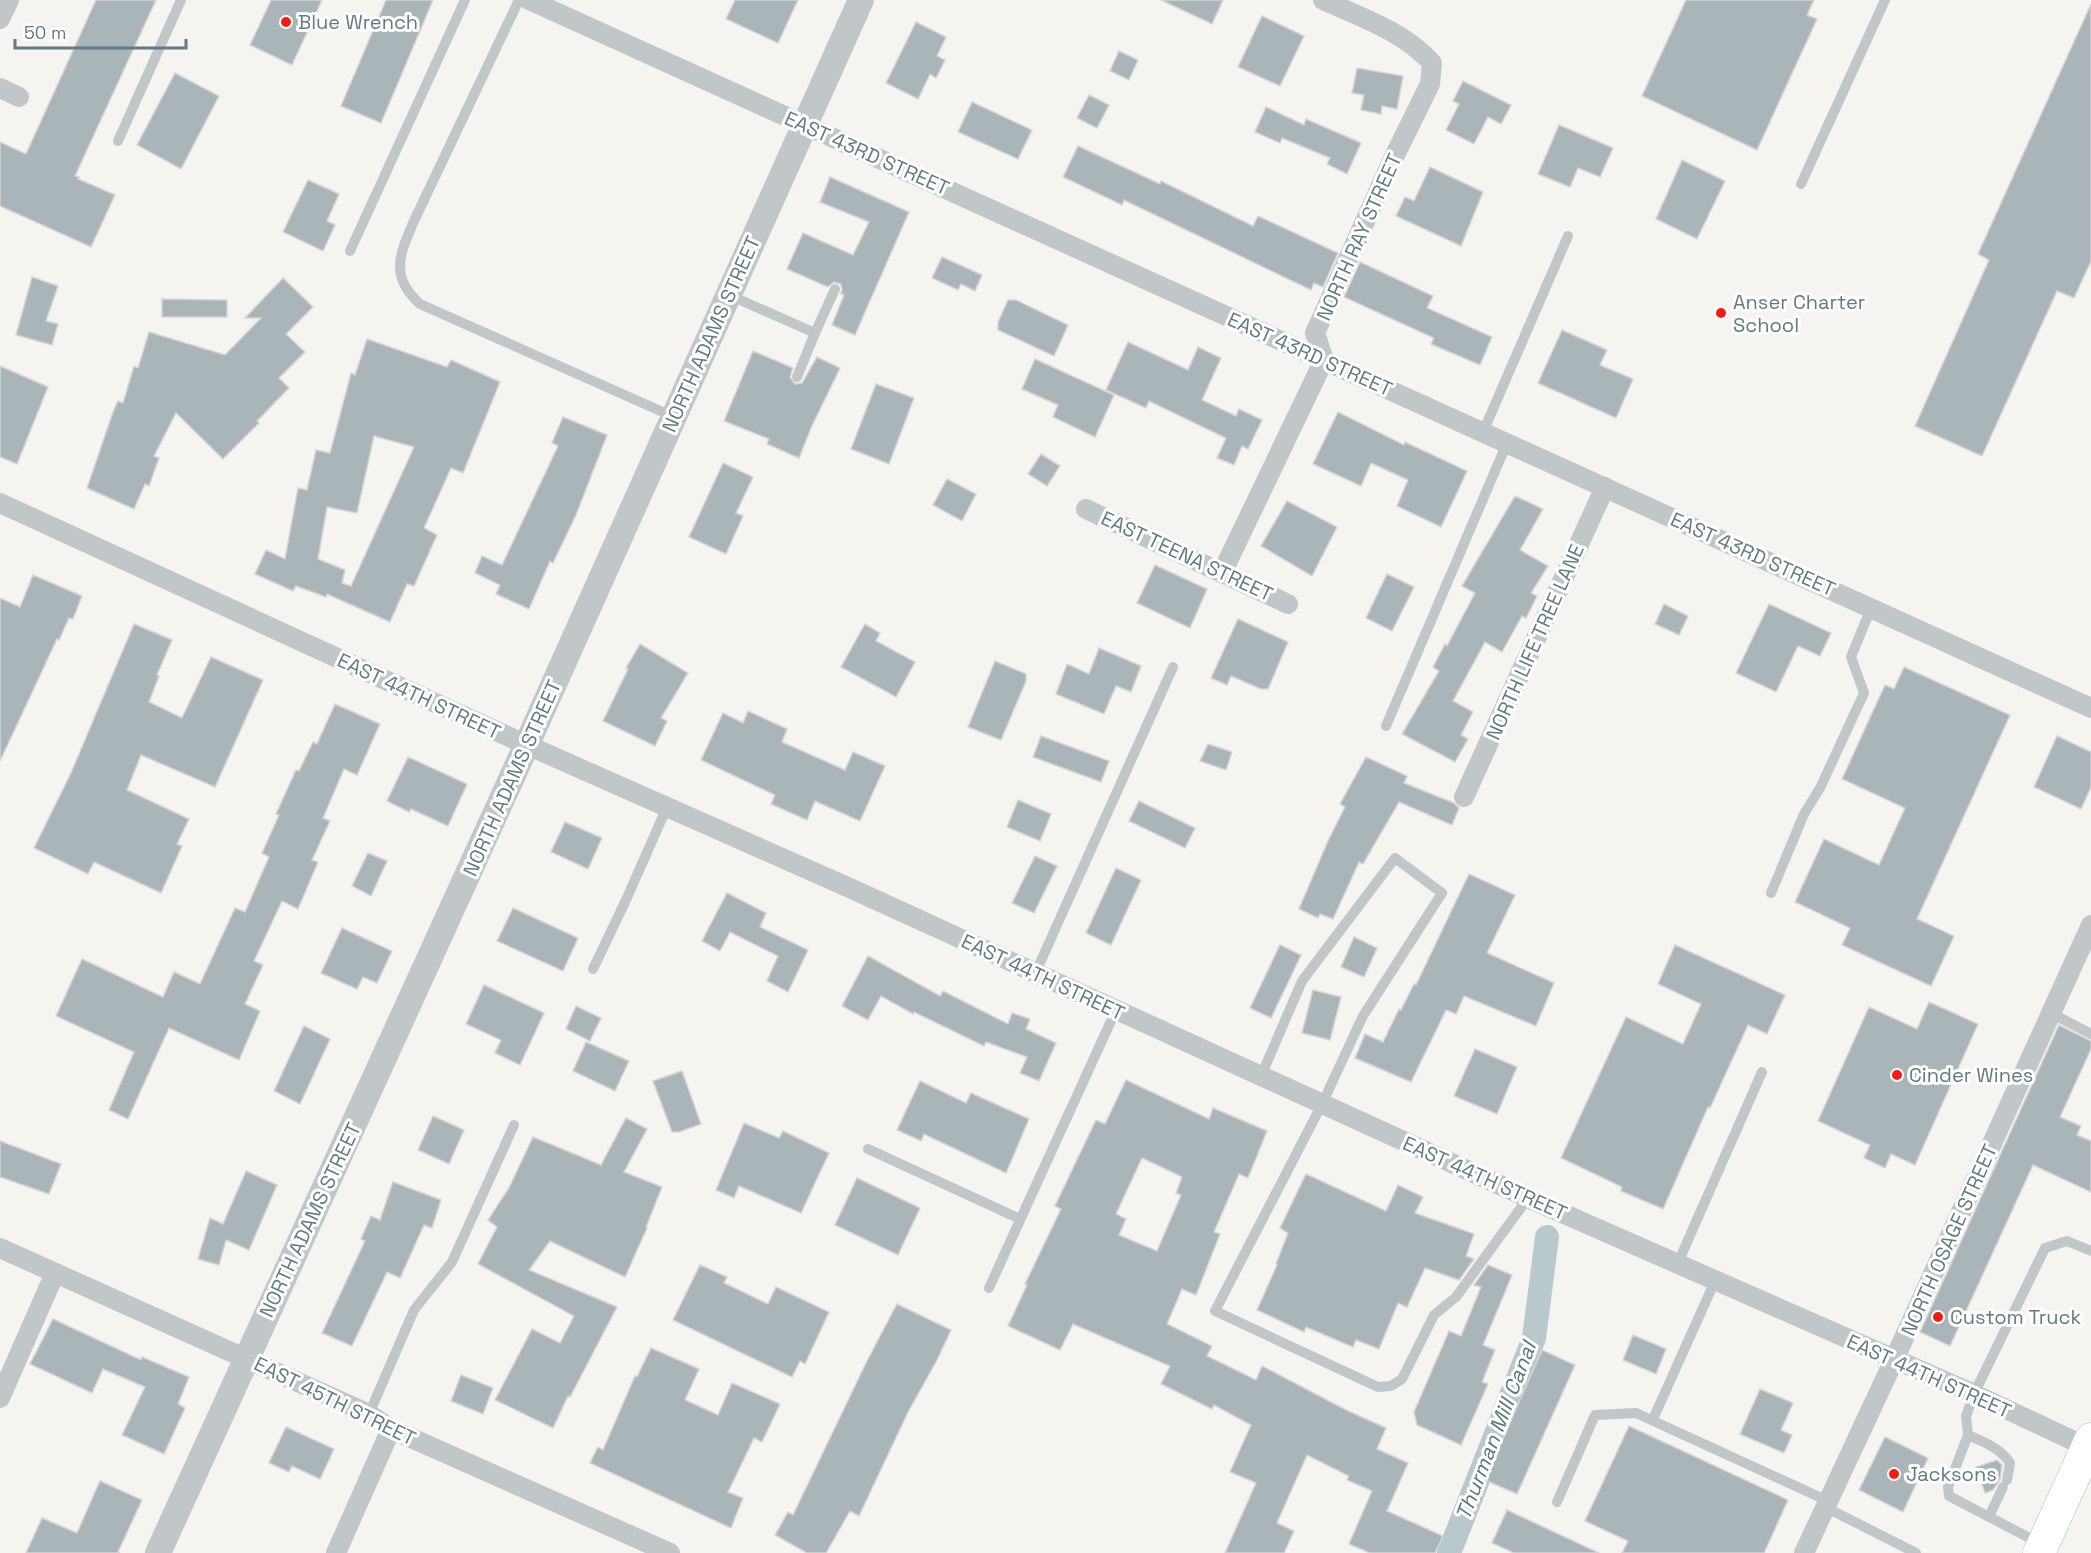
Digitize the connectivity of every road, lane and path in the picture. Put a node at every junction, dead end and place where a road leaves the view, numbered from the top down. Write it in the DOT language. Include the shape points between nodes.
graph roads {
  1 [pos="9,0"];
  2 [pos="181,0"];
  3 [pos="465,0"];
  4 [pos="519,0"];
  5 [pos="529,0"];
  6 [pos="861,0"];
  7 [pos="1323,0"];
  8 [pos="1885,0"];
  9 [pos="1347,5"];
  10 [pos="0,20"];
  11 [pos="0,88"];
  12 [pos="19,97"];
  13 [pos="805,125"];
  14 [pos="118,141"];
  15 [pos="1802,184"];
  16 [pos="1568,236"];
  17 [pos="350,251"];
  18 [pos="835,289"];
  19 [pos="728,295"];
  20 [pos="815,333"];
  21 [pos="1324,360"];
  22 [pos="797,377"];
  23 [pos="674,417"];
  24 [pos="1483,432"];
  25 [pos="1507,443"];
  26 [pos="1605,487"];
  27 [pos="0,503"];
  28 [pos="1086,509"];
  29 [pos="1222,573"];
  30 [pos="1288,604"];
  31 [pos="1872,608"];
  32 [pos="1173,667"];
  33 [pos="2091,708"];
  34 [pos="1386,726"];
  35 [pos="527,745"];
  36 [pos="1464,797"];
  37 [pos="667,807"];
  38 [pos="1771,893"];
  39 [pos="2091,925"];
  40 [pos="593,969"];
  41 [pos="1035,974"];
  42 [pos="1116,1010"];
  43 [pos="2051,1013"];
  44 [pos="2091,1034"];
  45 [pos="1762,1072"];
  46 [pos="1261,1076"];
  47 [pos="1322,1104"];
  48 [pos="514,1125"];
  49 [pos="868,1149"];
  50 [pos="1528,1198"];
  51 [pos="1020,1219"];
  52 [pos="0,1248"];
  53 [pos="2091,1251"];
  54 [pos="1677,1265"];
  55 [pos="55,1273"];
  56 [pos="1716,1281"];
  57 [pos="989,1288"];
  58 [pos="246,1359"];
  59 [pos="1894,1360"];
  60 [pos="1974,1395"];
  61 [pos="0,1398"];
  62 [pos="369,1414"];
  63 [pos="1653,1419"];
  64 [pos="391,1429"];
  65 [pos="1968,1435"];
  66 [pos="2090,1445"];
  67 [pos="1557,1502"];
  68 [pos="1826,1504"];
  69 [pos="1989,1517"];
  70 [pos="649,1549"];
  71 [pos="2041,1549"];
  72 [pos="158,1553"];
  73 [pos="336,1553"];
  74 [pos="670,1553"];
  75 [pos="1804,1553"];
  76 [pos="1916,1553"];
  1 -- 10 [label="street"];
  2 -- 14 [label="lane"];
  3 -- 17 [label="lane"];
  4 -- 23 [label="lane" via="413,223 399,264 401,280 420,304"];
  5 -- 13 [label="street, EAST 43RD STREET"];
  6 -- 13 [label="street, NORTH ADAMS STREET"];
  7 -- 9 [label="street"];
  8 -- 15 [label="lane"];
  9 -- 21 [label="street, NORTH RAY STREET" via="1401,35 1432,63 1430,84 1316,333"];
  11 -- 12 [label="street"];
  13 -- 19 [label="street, NORTH ADAMS STREET"];
  13 -- 21 [label="street, EAST 43RD STREET"];
  16 -- 24 [label="lane"];
  18 -- 20 [label="lane"];
  19 -- 20 [label="lane"];
  19 -- 23 [label="street, NORTH ADAMS STREET"];
  20 -- 22 [label="lane"];
  21 -- 24 [label="street, EAST 43RD STREET"];
  21 -- 29 [label="street"];
  23 -- 35 [label="street, NORTH ADAMS STREET"];
  24 -- 25 [label="street, EAST 43RD STREET"];
  25 -- 26 [label="street, EAST 43RD STREET"];
  25 -- 34 [label="lane"];
  26 -- 31 [label="street, EAST 43RD STREET"];
  26 -- 36 [label="street, NORTH LIFE TREE LANE"];
  27 -- 35 [label="street, EAST 44TH STREET"];
  28 -- 29 [label="street, EAST TEENA STREET"];
  29 -- 30 [label="street, EAST TEENA STREET"];
  31 -- 33 [label="street, EAST 43RD STREET"];
  31 -- 38 [label="lane" via="1851,657 1864,693 1804,814"];
  32 -- 41 [label="lane"];
  35 -- 37 [label="street, EAST 44TH STREET"];
  35 -- 58 [label="street, NORTH ADAMS STREET"];
  37 -- 40 [label="lane"];
  37 -- 41 [label="street, EAST 44TH STREET"];
  39 -- 43 [label="street, NORTH OSAGE STREET"];
  41 -- 42 [label="street, EAST 44TH STREET"];
  42 -- 46 [label="street, EAST 44TH STREET"];
  42 -- 51 [label="lane"];
  43 -- 44 [label="lane"];
  43 -- 59 [label="street, NORTH OSAGE STREET"];
  45 -- 54 [label="lane"];
  46 -- 47 [label="street, EAST 44TH STREET"];
  46 -- 47 [label="lane" via="1302,981 1395,858 1442,893 1363,1016"];
  47 -- 50 [label="street, EAST 44TH STREET"];
  47 -- 50 [label="lane" via="1215,1311 1378,1387 1391,1386 1402,1379 1434,1314 1456,1297"];
  48 -- 62 [label="lane" via="452,1262 414,1310"];
  49 -- 51 [label="lane"];
  50 -- 54 [label="street, EAST 44TH STREET"];
  51 -- 57 [label="lane"];
  52 -- 55 [label="street, EAST 45TH STREET"];
  53 -- 60 [label="lane" via="2067,1241 2046,1248"];
  54 -- 56 [label="street, EAST 44TH STREET"];
  55 -- 58 [label="street, EAST 45TH STREET"];
  55 -- 61 [label="street"];
  56 -- 59 [label="street, EAST 44TH STREET"];
  56 -- 63 [label="lane"];
  58 -- 62 [label="street, EAST 45TH STREET"];
  58 -- 72 [label="street, NORTH ADAMS STREET"];
  59 -- 60 [label="street, EAST 44TH STREET"];
  59 -- 68 [label="street, NORTH OSAGE STREET"];
  60 -- 65 [label="lane" via="1966,1416"];
  60 -- 66 [label="street, EAST 44TH STREET"];
  62 -- 64 [label="street, EAST 45TH STREET"];
  63 -- 67 [label="lane" via="1636,1413 1595,1415"];
  63 -- 68 [label="lane"];
  64 -- 70 [label="street, EAST 45TH STREET"];
  64 -- 73 [label="street"];
  65 -- 69 [label="lane" via="1997,1449 2010,1463"];
  65 -- 69 [label="lane" via="1948,1487 1949,1496"];
  66 -- 71 [label="main road"];
  68 -- 75 [label="street, NORTH OSAGE STREET"];
  68 -- 76 [label="lane"];
  69 -- 71 [label="lane"];
  70 -- 74 [label="street, EAST 45TH STREET"];
}
